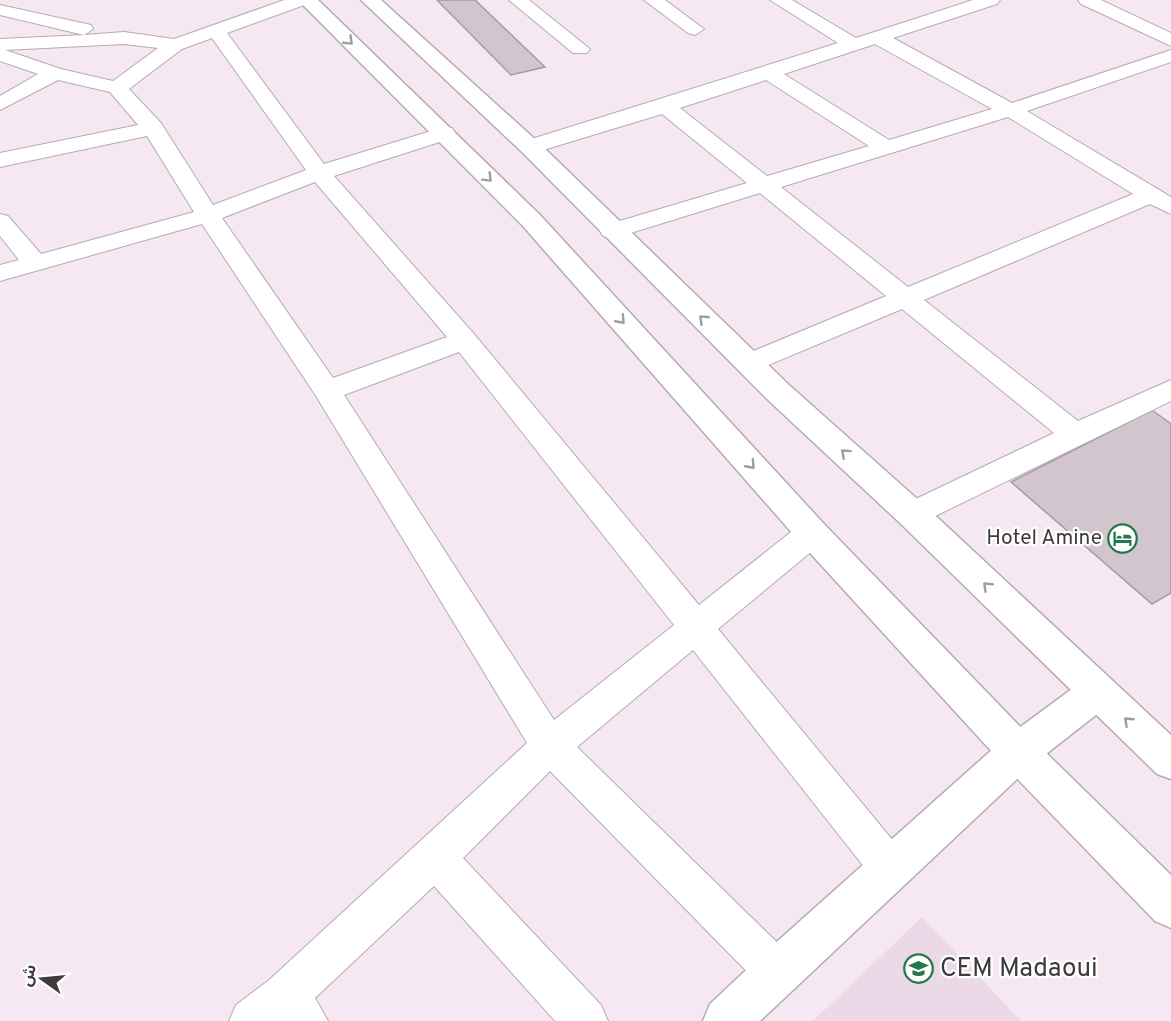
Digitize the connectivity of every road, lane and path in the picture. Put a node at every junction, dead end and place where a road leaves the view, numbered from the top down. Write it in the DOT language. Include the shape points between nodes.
graph roads {
  1 [pos="301,0"];
  2 [pos="307,0"];
  3 [pos="370,0"];
  4 [pos="518,0"];
  5 [pos="653,0"];
  6 [pos="779,0"];
  7 [pos="991,0"];
  8 [pos="1087,0"];
  9 [pos="0,10"];
  10 [pos="695,29"];
  11 [pos="216,30"];
  12 [pos="124,38"];
  13 [pos="879,38"];
  14 [pos="1171,40"];
  15 [pos="0,45"];
  16 [pos="175,45"];
  17 [pos="854,45"];
  18 [pos="580,50"];
  19 [pos="0,55"];
  20 [pos="1171,56"];
  21 [pos="55,73"];
  22 [pos="769,73"];
  23 [pos="117,88"];
  24 [pos="0,104"];
  25 [pos="665,106"];
  26 [pos="1010,110"];
  27 [pos="153,128"];
  28 [pos="444,134"];
  29 [pos="530,147"];
  30 [pos="887,148"];
  31 [pos="0,160"];
  32 [pos="319,173"];
  33 [pos="765,186"];
  34 [pos="1161,201"];
  35 [pos="208,215"];
  36 [pos="0,221"];
  37 [pos="612,231"];
  38 [pos="36,264"];
  39 [pos="0,273"];
  40 [pos="904,297"];
  41 [pos="464,340"];
  42 [pos="749,363"];
  43 [pos="1171,389"];
  44 [pos="327,391"];
  45 [pos="1076,435"];
  46 [pos="912,514"];
  47 [pos="812,533"];
  48 [pos="696,628"];
  49 [pos="1097,692"];
  50 [pos="550,746"];
  51 [pos="1018,752"];
  52 [pos="1171,761"];
  53 [pos="435,857"];
  54 [pos="890,868"];
  55 [pos="1171,906"];
  56 [pos="777,972"];
  57 [pos="281,1013"];
  58 [pos="585,1021"];
  59 [pos="727,1021"];
  1 -- 11 [label="street"];
  2 -- 28 [label="main road, one-way"];
  3 -- 29 [label="main road"];
  4 -- 18 [label="street"];
  5 -- 10 [label="street"];
  6 -- 17 [label="street"];
  7 -- 13 [label="street"];
  8 -- 14 [label="street"];
  9 -- 12 [label="street"];
  11 -- 16 [label="street"];
  11 -- 32 [label="street"];
  12 -- 15 [label="street"];
  12 -- 16 [label="street"];
  13 -- 17 [label="street"];
  13 -- 26 [label="street"];
  16 -- 23 [label="street"];
  17 -- 22 [label="street"];
  19 -- 21 [label="street"];
  20 -- 26 [label="street"];
  21 -- 23 [label="street"];
  21 -- 24 [label="street"];
  22 -- 25 [label="street"];
  22 -- 30 [label="street"];
  23 -- 27 [label="street"];
  25 -- 29 [label="street"];
  25 -- 33 [label="street"];
  26 -- 30 [label="street"];
  26 -- 34 [label="street"];
  27 -- 31 [label="street"];
  27 -- 35 [label="street"];
  28 -- 32 [label="street"];
  28 -- 47 [label="main road, one-way" via="531,220"];
  29 -- 37 [label="main road"];
  30 -- 33 [label="street"];
  32 -- 35 [label="street"];
  32 -- 41 [label="street"];
  33 -- 37 [label="street"];
  33 -- 40 [label="street"];
  34 -- 40 [label="street"];
  35 -- 38 [label="street"];
  35 -- 44 [label="street"];
  36 -- 38 [label="street"];
  42 -- 37 [label="main road, one-way"];
  38 -- 39 [label="street"];
  40 -- 42 [label="street"];
  40 -- 45 [label="street"];
  41 -- 44 [label="street"];
  41 -- 48 [label="street"];
  46 -- 42 [label="main road, one-way"];
  43 -- 45 [label="street"];
  44 -- 50 [label="street"];
  45 -- 46 [label="street"];
  49 -- 46 [label="main road, one-way"];
  47 -- 48 [label="street"];
  47 -- 51 [label="main road"];
  48 -- 50 [label="street"];
  48 -- 54 [label="street"];
  49 -- 51 [label="main road"];
  52 -- 49 [label="main road, one-way"];
  50 -- 53 [label="street"];
  50 -- 56 [label="street"];
  51 -- 54 [label="main road"];
  51 -- 55 [label="main road"];
  53 -- 57 [label="street"];
  53 -- 58 [label="street"];
  54 -- 56 [label="main road"];
  56 -- 59 [label="main road"];
}
